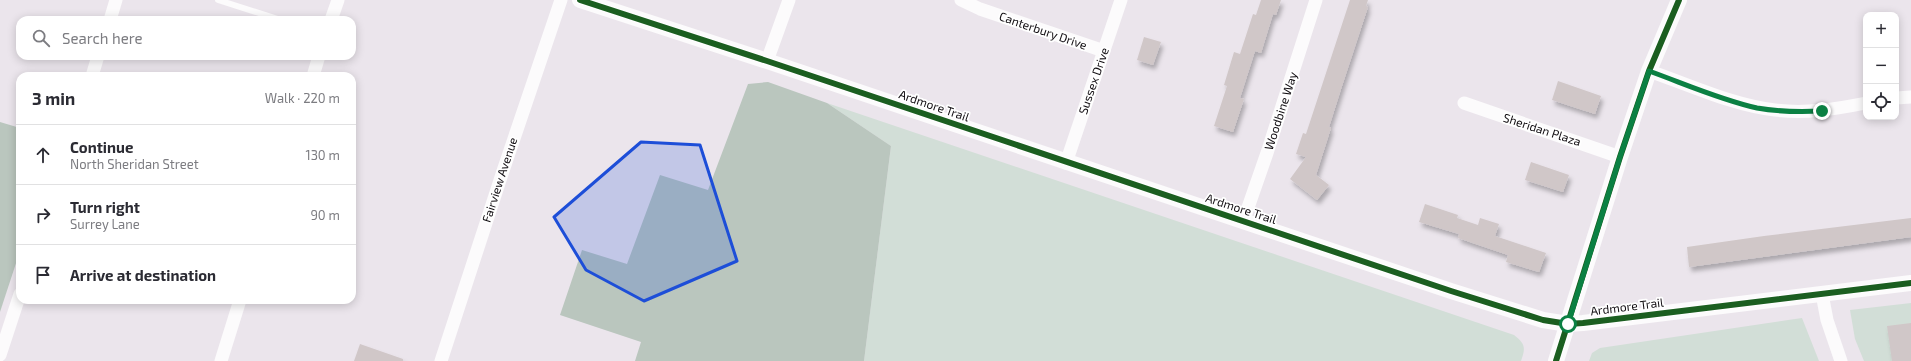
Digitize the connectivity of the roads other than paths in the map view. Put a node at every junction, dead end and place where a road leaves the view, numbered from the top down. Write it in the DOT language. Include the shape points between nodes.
graph roads {
  1 [pos="116,0"];
  2 [pos="218,0"];
  3 [pos="338,0"];
  4 [pos="561,0"];
  5 [pos="580,0"];
  6 [pos="789,0"];
  7 [pos="961,0"];
  8 [pos="1122,0"];
  9 [pos="1316,0"];
  10 [pos="1679,0"];
  11 [pos="111,16"];
  12 [pos="268,16"];
  13 [pos="332,16"];
  14 [pos="1104,51"];
  15 [pos="97,60"];
  16 [pos="318,60"];
  17 [pos="767,61"];
  18 [pos="1649,71"];
  19 [pos="93,72"];
  20 [pos="314,72"];
  21 [pos="1899,98"];
  22 [pos="1911,98"];
  23 [pos="1464,104"];
  24 [pos="1863,104"];
  25 [pos="1620,157"];
  26 [pos="1066,163"];
  27 [pos="1243,222"];
  28 [pos="1911,283"];
  29 [pos="1822,294"];
  30 [pos="17,304"];
  31 [pos="239,304"];
  32 [pos="1568,324"];
  33 [pos="0,355"];
  34 [pos="221,361"];
  35 [pos="441,361"];
  36 [pos="1556,361"];
  37 [pos="1841,361"];
  1 -- 11 [label="street"];
  2 -- 12 [label="lane"];
  3 -- 13 [label="street"];
  4 -- 35 [label="street, Fairview Avenue"];
  5 -- 17 [label="street, Ardmore Trail"];
  6 -- 17 [label="street"];
  7 -- 14 [label="street, Canterbury Drive" via="980,9"];
  8 -- 14 [label="street, Sussex Drive"];
  9 -- 27 [label="street, Woodbine Way"];
  10 -- 18 [label="street"];
  14 -- 26 [label="street, Sussex Drive"];
  15 -- 19 [label="street"];
  16 -- 20 [label="street"];
  17 -- 26 [label="street, Ardmore Trail"];
  18 -- 24 [label="street" via="1739,103 1776,111 1822,111"];
  18 -- 25 [label="street"];
  21 -- 22 [label="street"];
  23 -- 25 [label="street, Sheridan Plaza"];
  25 -- 32 [label="street"];
  26 -- 27 [label="street, Ardmore Trail"];
  27 -- 32 [label="street, Ardmore Trail" via="1543,320"];
  28 -- 29 [label="street, Ardmore Trail"];
  29 -- 32 [label="street, Ardmore Trail"];
  29 -- 37 [label="street" via="1827,320"];
  30 -- 33 [label="street"];
  31 -- 34 [label="street"];
  32 -- 36 [label="street"];
}
